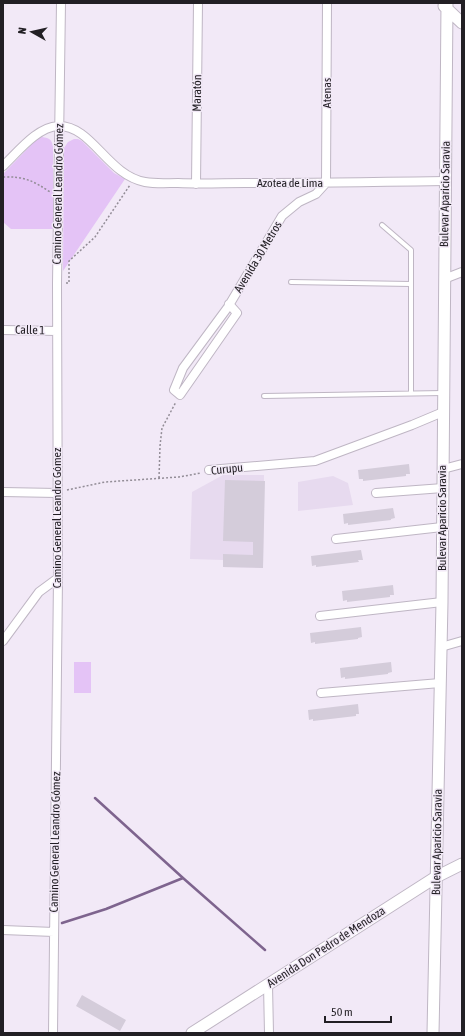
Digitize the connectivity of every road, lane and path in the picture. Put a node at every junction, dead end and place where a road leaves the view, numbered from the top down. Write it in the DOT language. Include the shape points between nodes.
graph roads {
  1 [pos="61,3"];
  2 [pos="198,3"];
  3 [pos="327,3"];
  4 [pos="445,5"];
  5 [pos="462,23"];
  6 [pos="60,126"];
  7 [pos="3,166"];
  8 [pos="3,177"];
  9 [pos="135,178"];
  10 [pos="445,181"];
  11 [pos="326,183"];
  12 [pos="196,184"];
  13 [pos="58,198"];
  14 [pos="382,225"];
  15 [pos="462,272"];
  16 [pos="444,279"];
  17 [pos="291,282"];
  18 [pos="57,284"];
  19 [pos="411,284"];
  20 [pos="229,304"];
  21 [pos="3,330"];
  22 [pos="57,331"];
  23 [pos="443,392"];
  24 [pos="411,393"];
  25 [pos="180,395"];
  26 [pos="264,396"];
  27 [pos="443,412"];
  28 [pos="462,464"];
  29 [pos="443,469"];
  30 [pos="209,470"];
  31 [pos="159,478"];
  32 [pos="443,488"];
  33 [pos="3,492"];
  34 [pos="57,492"];
  35 [pos="376,493"];
  36 [pos="442,527"];
  37 [pos="336,539"];
  38 [pos="58,578"];
  39 [pos="442,602"];
  40 [pos="320,616"];
  41 [pos="3,641"];
  42 [pos="462,641"];
  43 [pos="441,647"];
  44 [pos="440,683"];
  45 [pos="321,693"];
  46 [pos="462,864"];
  47 [pos="436,877"];
  48 [pos="3,930"];
  49 [pos="54,932"];
  50 [pos="268,985"];
  51 [pos="53,1033"];
  52 [pos="192,1033"];
  53 [pos="269,1033"];
  54 [pos="433,1033"];
  1 -- 6 [label="street, Camino General Leandro Gómez"];
  2 -- 12 [label="street, Maratón"];
  3 -- 11 [label="street, Atenas"];
  4 -- 5 [label="street"];
  4 -- 10 [label="street, Bulevar Aparicio Saravia"];
  6 -- 7 [label="street" via="40,132"];
  6 -- 9 [label="street, Azotea de Lima" via="71,127 80,132 115,166"];
  6 -- 13 [label="street, Camino General Leandro Gómez"];
  8 -- 13 [label="path" via="32,180"];
  9 -- 12 [label="street, Azotea de Lima" via="144,182"];
  9 -- 18 [label="path" via="95,237 69,261 69,283"];
  10 -- 11 [label="street, Azotea de Lima"];
  10 -- 16 [label="street, Bulevar Aparicio Saravia"];
  11 -- 12 [label="street, Azotea de Lima"];
  11 -- 20 [label="street, Avenida 30 Metros" via="316,194 282,216"];
  13 -- 18 [label="street, Camino General Leandro Gómez"];
  14 -- 19 [label="lane" via="411,250"];
  15 -- 16 [label="street"];
  16 -- 23 [label="street, Bulevar Aparicio Saravia"];
  17 -- 19 [label="lane"];
  18 -- 22 [label="street, Camino General Leandro Gómez"];
  19 -- 24 [label="lane"];
  20 -- 25 [label="street, Avenida 30 Metros" via="183,368 174,390"];
  20 -- 25 [label="street, Avenida 30 Metros" via="237,313"];
  21 -- 22 [label="street, Calle 1"];
  22 -- 34 [label="street, Camino General Leandro Gómez"];
  23 -- 24 [label="lane"];
  23 -- 27 [label="street, Bulevar Aparicio Saravia"];
  24 -- 26 [label="lane"];
  25 -- 31 [label="path" via="162,428"];
  27 -- 29 [label="street, Bulevar Aparicio Saravia"];
  27 -- 30 [label="street, Curupu" via="314,461"];
  28 -- 29 [label="street"];
  29 -- 32 [label="street, Bulevar Aparicio Saravia"];
  30 -- 31 [label="path, Curupu" via="198,474"];
  31 -- 34 [label="path, Curupu" via="105,482"];
  32 -- 35 [label="street"];
  32 -- 36 [label="street, Bulevar Aparicio Saravia"];
  33 -- 34 [label="street"];
  34 -- 38 [label="street, Camino General Leandro Gómez"];
  36 -- 37 [label="street"];
  36 -- 39 [label="street, Bulevar Aparicio Saravia"];
  38 -- 41 [label="street" via="38,592"];
  38 -- 49 [label="street, Camino General Leandro Gómez"];
  39 -- 40 [label="street"];
  39 -- 43 [label="street, Bulevar Aparicio Saravia"];
  42 -- 43 [label="street"];
  43 -- 44 [label="street, Bulevar Aparicio Saravia"];
  44 -- 45 [label="street"];
  44 -- 47 [label="street, Bulevar Aparicio Saravia"];
  46 -- 47 [label="street, Avenida Don Pedro de Mendoza"];
  47 -- 50 [label="street, Avenida Don Pedro de Mendoza"];
  47 -- 54 [label="street, Bulevar Aparicio Saravia"];
  48 -- 49 [label="street"];
  49 -- 51 [label="street, Camino General Leandro Gómez"];
  50 -- 52 [label="street, Avenida Don Pedro de Mendoza"];
  50 -- 53 [label="street"];
}
